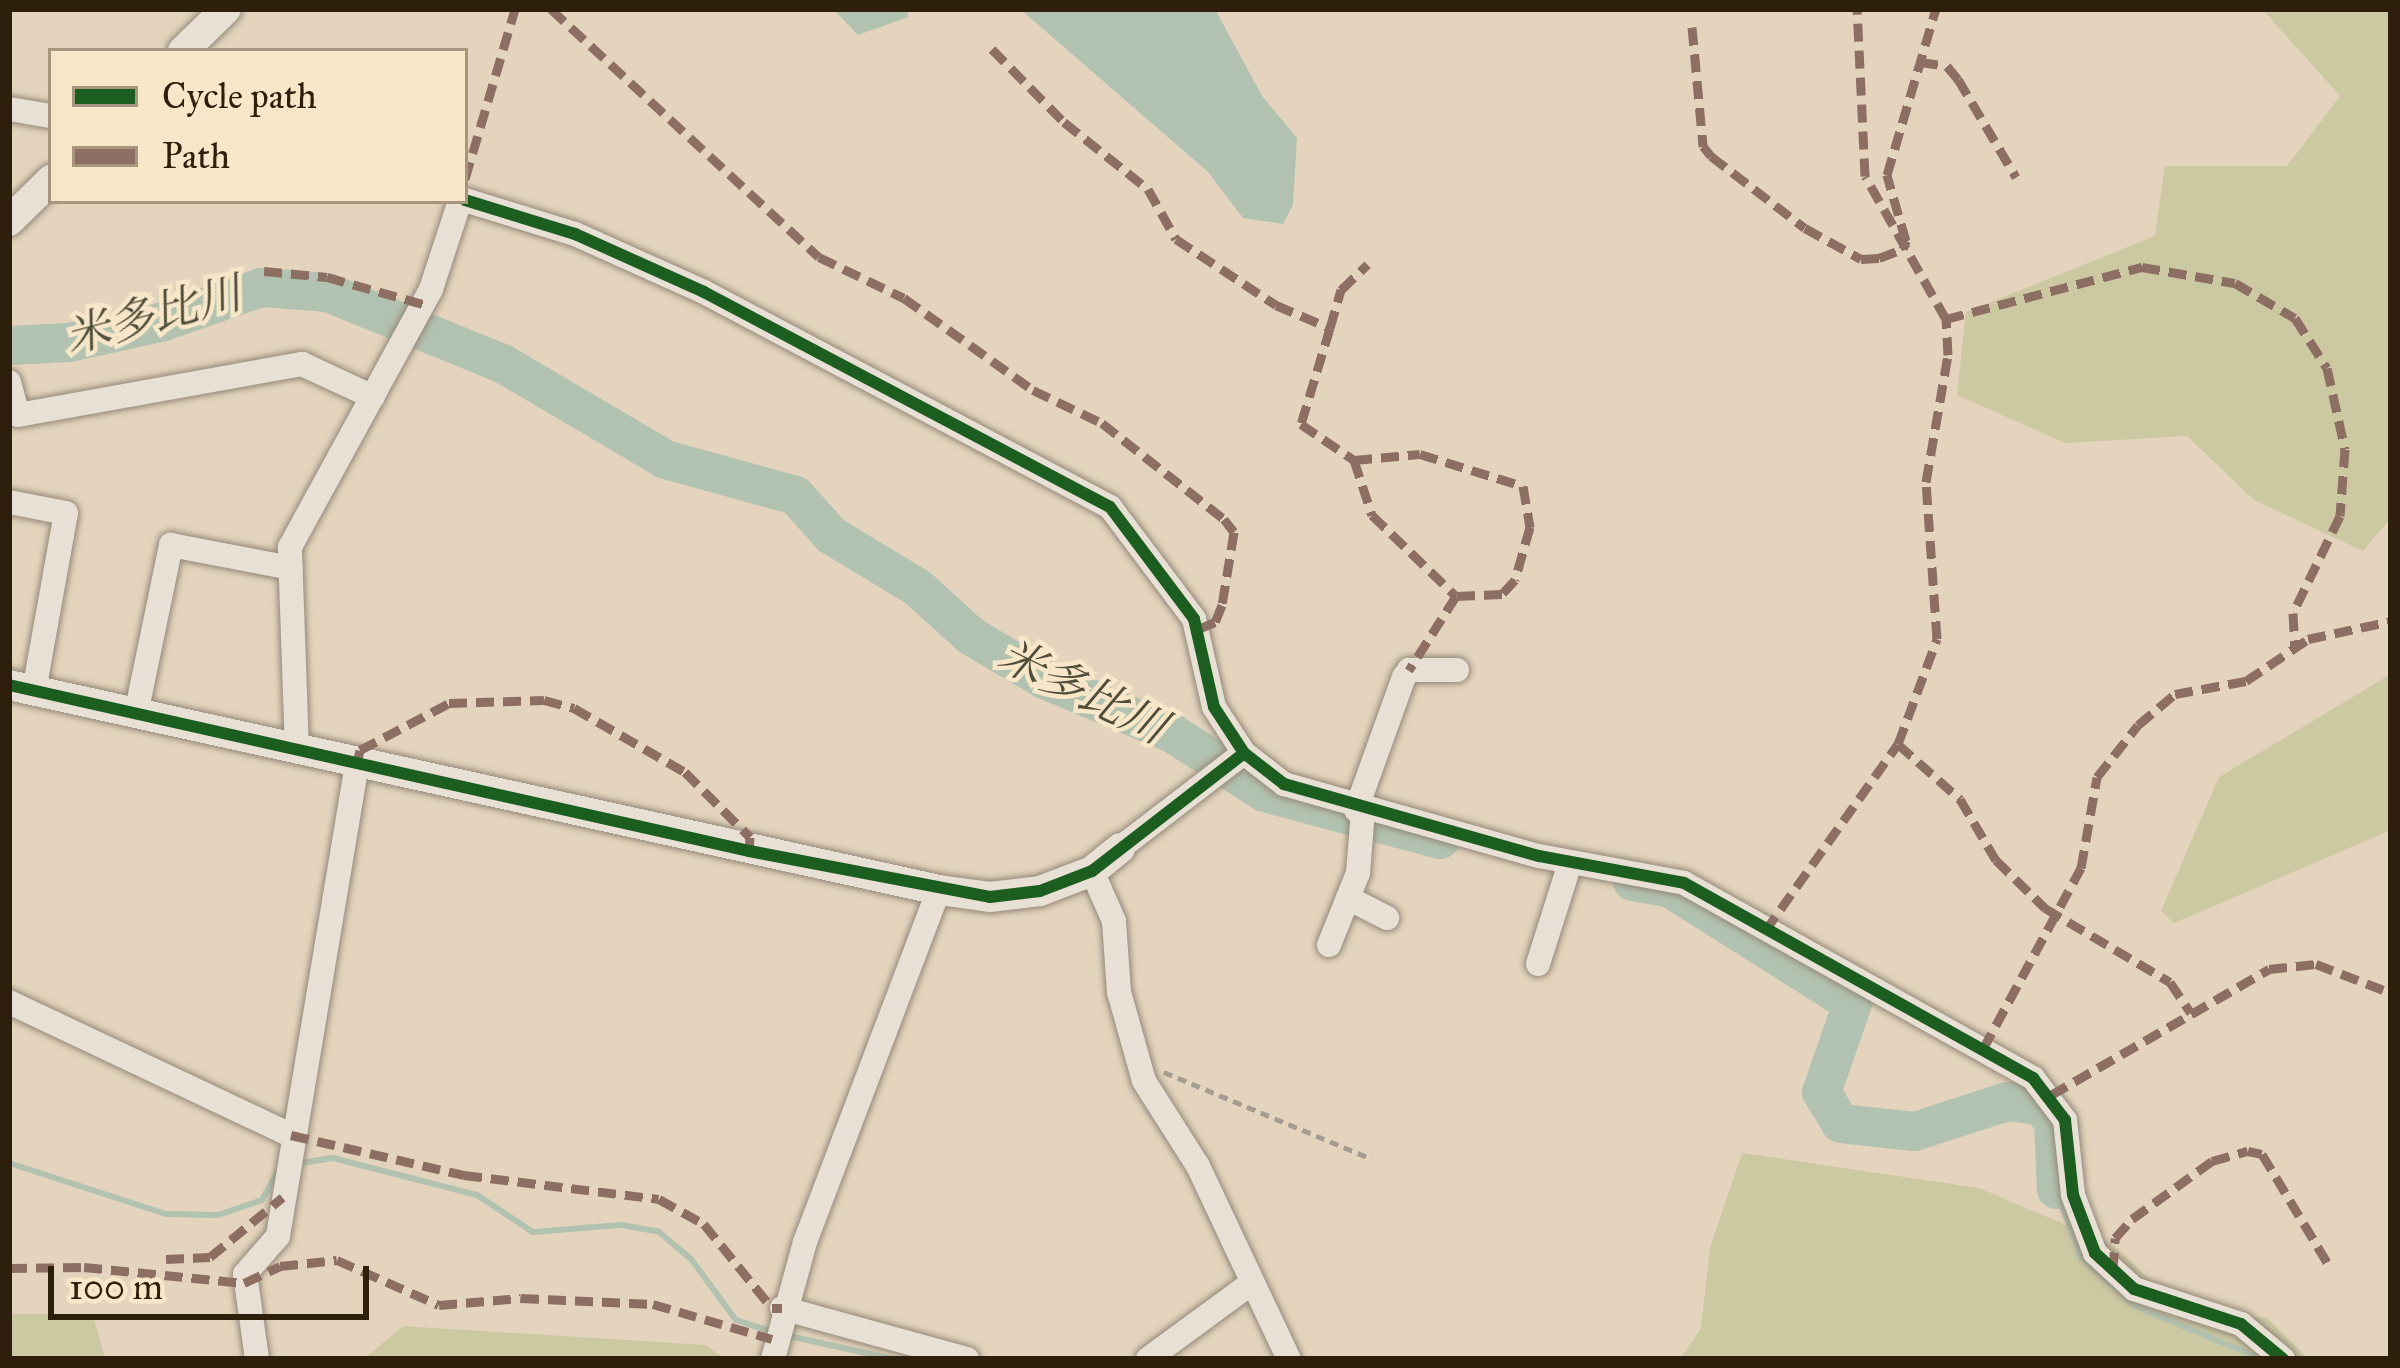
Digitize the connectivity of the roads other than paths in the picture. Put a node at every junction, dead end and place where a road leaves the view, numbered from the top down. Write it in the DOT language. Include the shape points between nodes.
graph roads {
  1 [pos="226,9"];
  2 [pos="186,48"];
  3 [pos="9,109"];
  4 [pos="48,116"];
  5 [pos="48,183"];
  6 [pos="468,202"];
  7 [pos="462,204"];
  8 [pos="9,221"];
  9 [pos="9,382"];
  10 [pos="373,397"];
  11 [pos="9,502"];
  12 [pos="291,568"];
  13 [pos="1457,670"];
  14 [pos="21,688"];
  15 [pos="136,714"];
  16 [pos="298,752"];
  17 [pos="1244,752"];
  18 [pos="357,764"];
  19 [pos="1359,811"];
  20 [pos="1120,848"];
  21 [pos="1570,863"];
  22 [pos="1092,871"];
  23 [pos="939,890"];
  24 [pos="1348,898"];
  25 [pos="1387,918"];
  26 [pos="1329,945"];
  27 [pos="1538,964"];
  28 [pos="9,1002"];
  29 [pos="291,1135"];
  30 [pos="1250,1285"];
  31 [pos="782,1308"];
  32 [pos="256,1359"];
  33 [pos="773,1359"];
  34 [pos="967,1359"];
  35 [pos="1148,1359"];
  36 [pos="1289,1359"];
  37 [pos="2283,1359"];
  1 -- 2 [label="street"];
  3 -- 4 [label="street"];
  5 -- 8 [label="street"];
  6 -- 17 [label="street" via="575,234 704,292 1110,507 1194,619 1214,707"];
  7 -- 10 [label="street" via="431,290"];
  9 -- 10 [label="street" via="18,415 302,364"];
  10 -- 12 [label="street" via="290,548"];
  11 -- 14 [label="street" via="66,513"];
  12 -- 15 [label="street" via="171,545"];
  12 -- 16 [label="street"];
  13 -- 19 [label="street" via="1404,677"];
  14 -- 15 [label="street"];
  15 -- 16 [label="street"];
  16 -- 18 [label="street"];
  17 -- 19 [label="street" via="1284,784"];
  17 -- 20 [label="street"];
  18 -- 23 [label="street"];
  18 -- 29 [label="street"];
  19 -- 21 [label="street"];
  19 -- 24 [label="street" via="1366,835"];
  20 -- 22 [label="street"];
  21 -- 27 [label="street"];
  21 -- 37 [label="street" via="1684,883 2032,1078 2065,1120 2073,1195 2095,1253 2134,1289 2241,1324"];
  22 -- 23 [label="street" via="1040,891 990,897"];
  22 -- 30 [label="street" via="1114,921 1137,1060 1198,1166"];
  23 -- 31 [label="street"];
  24 -- 25 [label="street"];
  24 -- 26 [label="street"];
  28 -- 29 [label="street"];
  29 -- 32 [label="street" via="275,1247 245,1274"];
  30 -- 35 [label="street"];
  30 -- 36 [label="street"];
  31 -- 33 [label="street"];
  31 -- 34 [label="street"];
}
